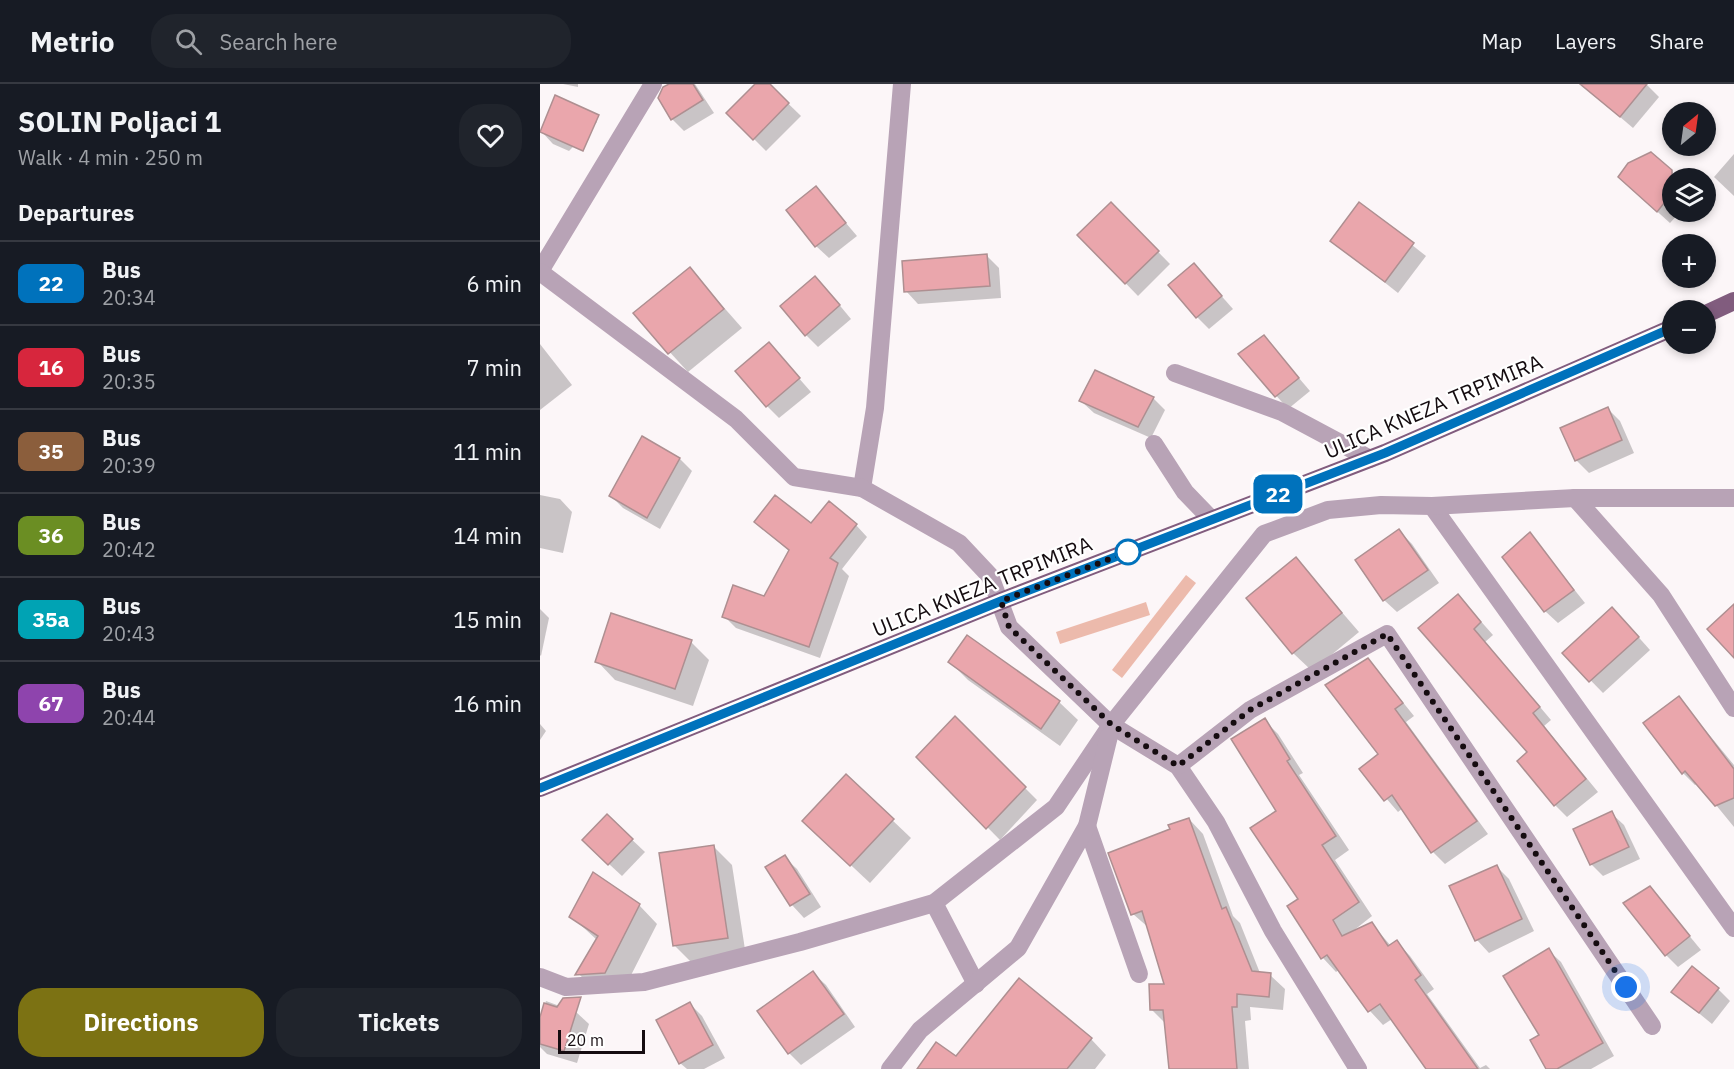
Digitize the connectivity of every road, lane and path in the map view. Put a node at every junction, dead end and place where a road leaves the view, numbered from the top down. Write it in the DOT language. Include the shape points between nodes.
graph roads {
  1 [pos="653,84"];
  2 [pos="902,84"];
  3 [pos="540,271"];
  4 [pos="1734,301"];
  5 [pos="1716,309"];
  6 [pos="1662,332"];
  7 [pos="1175,373"];
  8 [pos="1154,444"];
  9 [pos="1370,459"];
  10 [pos="862,488"];
  11 [pos="1575,498"];
  12 [pos="1734,498"];
  13 [pos="1432,506"];
  14 [pos="1212,520"];
  15 [pos="1001,601"];
  16 [pos="1734,708"];
  17 [pos="1112,725"];
  18 [pos="1178,766"];
  19 [pos="540,788"];
  20 [pos="1087,826"];
  21 [pos="934,903"];
  22 [pos="1734,928"];
  23 [pos="1139,974"];
  24 [pos="540,977"];
  25 [pos="976,984"];
  26 [pos="1652,1026"];
  27 [pos="890,1069"];
  28 [pos="1358,1069"];
  1 -- 3 [label="street"];
  2 -- 10 [label="street" via="874,408"];
  3 -- 10 [label="street" via="736,419 794,477"];
  4 -- 5 [label="main road"];
  6 -- 9 [label="main road, ULICA KNEZA TRPIMIRA"];
  7 -- 9 [label="street" via="1282,412"];
  8 -- 14 [label="street" via="1185,492"];
  9 -- 14 [label="main road, ULICA KNEZA TRPIMIRA"];
  10 -- 15 [label="street" via="959,543 990,576"];
  11 -- 12 [label="street"];
  11 -- 13 [label="street"];
  11 -- 16 [label="street" via="1661,595"];
  13 -- 17 [label="street" via="1328,510 1263,534"];
  13 -- 22 [label="street"];
  14 -- 15 [label="main road, ULICA KNEZA TRPIMIRA"];
  15 -- 17 [label="street" via="1009,627"];
  15 -- 19 [label="main road, ULICA KNEZA TRPIMIRA"];
  17 -- 18 [label="street"];
  17 -- 20 [label="street"];
  17 -- 21 [label="street" via="1056,807"];
  18 -- 26 [label="street" via="1250,710 1387,634"];
  18 -- 28 [label="street" via="1216,822 1273,931"];
  20 -- 23 [label="street"];
  20 -- 25 [label="street" via="1018,948"];
  21 -- 24 [label="street" via="644,982 566,987"];
  21 -- 25 [label="street"];
  25 -- 27 [label="street" via="920,1030"];
}
